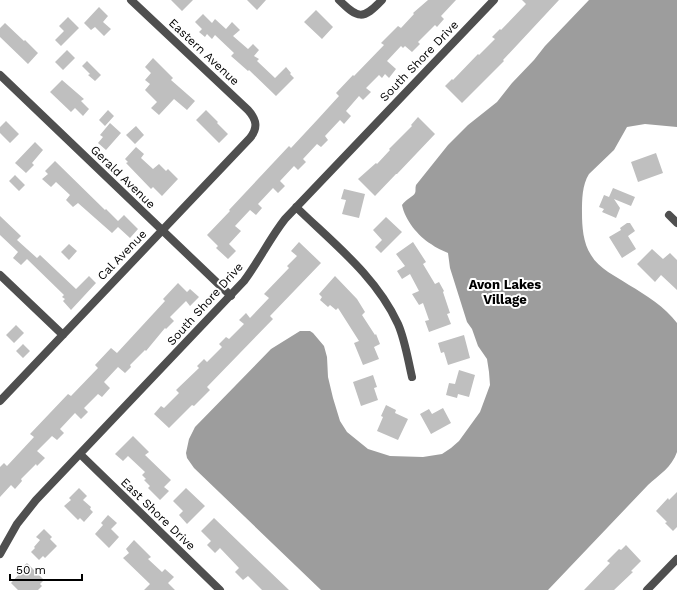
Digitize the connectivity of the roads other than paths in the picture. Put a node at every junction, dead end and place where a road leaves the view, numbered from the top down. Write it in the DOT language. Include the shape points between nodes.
graph roads {
  1 [pos="131,0"];
  2 [pos="339,0"];
  3 [pos="382,0"];
  4 [pos="494,0"];
  5 [pos="0,75"];
  6 [pos="256,124"];
  7 [pos="296,207"];
  8 [pos="669,215"];
  9 [pos="677,223"];
  10 [pos="162,230"];
  11 [pos="0,275"];
  12 [pos="230,296"];
  13 [pos="63,335"];
  14 [pos="412,377"];
  15 [pos="0,400"];
  16 [pos="80,454"];
  17 [pos="0,554"];
  18 [pos="677,560"];
  19 [pos="220,590"];
  20 [pos="647,590"];
  1 -- 6 [label="street, Eastern Avenue" via="248,110"];
  2 -- 3 [label="street" via="352,12 362,15"];
  4 -- 7 [label="street, South Shore Drive"];
  5 -- 10 [label="street, Gerald Avenue"];
  6 -- 10 [label="street, Cal Avenue" via="250,138"];
  7 -- 12 [label="street, South Shore Drive" via="277,229 251,272"];
  7 -- 14 [label="street" via="363,272 383,296 401,332"];
  8 -- 9 [label="street"];
  10 -- 12 [label="street, Gerald Avenue"];
  10 -- 13 [label="street, Cal Avenue"];
  11 -- 13 [label="street"];
  12 -- 16 [label="street, South Shore Drive"];
  13 -- 15 [label="street, Cal Avenue"];
  16 -- 17 [label="street, South Shore Drive" via="27,511"];
  16 -- 19 [label="street, East Shore Drive"];
  18 -- 20 [label="street"];
}
